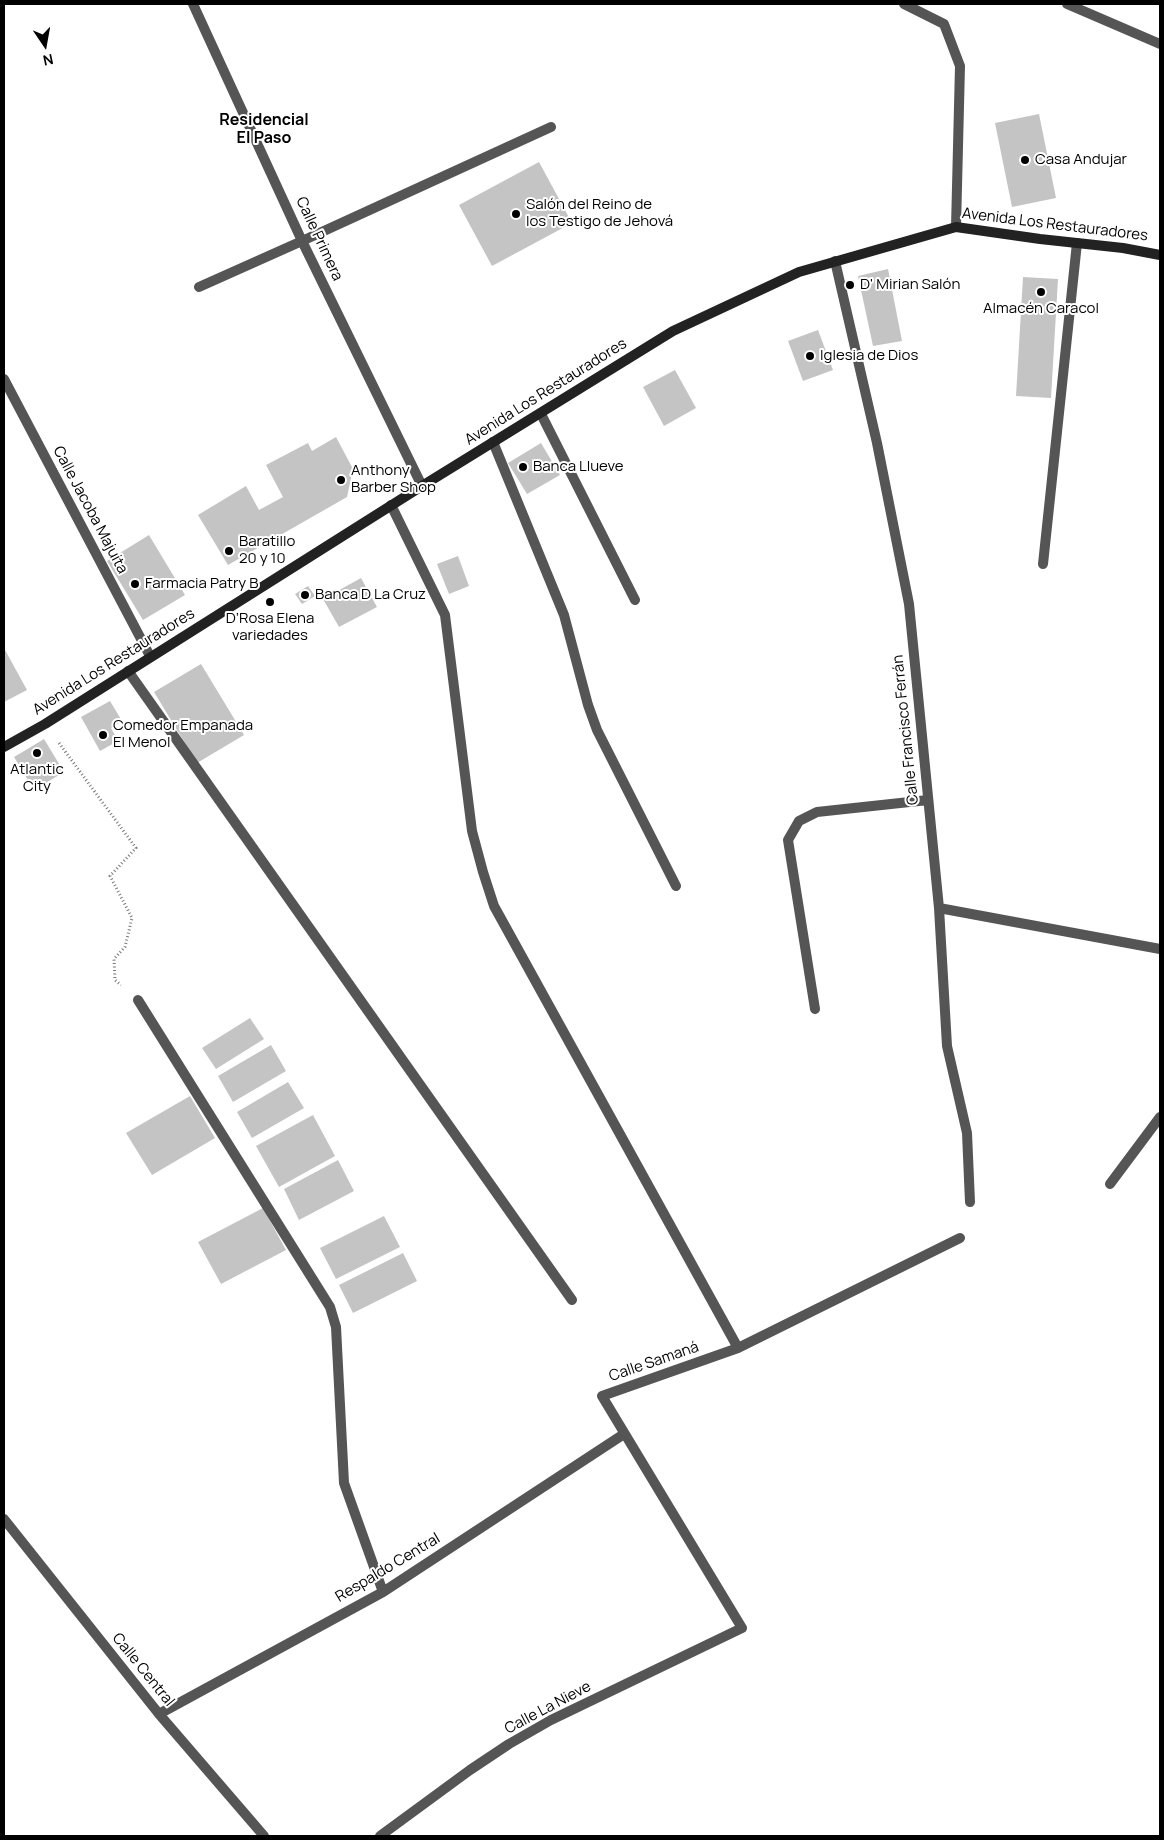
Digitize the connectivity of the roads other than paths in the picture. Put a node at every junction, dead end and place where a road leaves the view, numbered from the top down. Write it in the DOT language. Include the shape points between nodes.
graph roads {
  1 [pos="193,4"];
  2 [pos="904,4"];
  3 [pos="1067,4"];
  4 [pos="1160,44"];
  5 [pos="551,127"];
  6 [pos="956,227"];
  7 [pos="302,241"];
  8 [pos="1077,243"];
  9 [pos="1160,254"];
  10 [pos="835,261"];
  11 [pos="198,286"];
  12 [pos="4,379"];
  13 [pos="541,414"];
  14 [pos="493,442"];
  15 [pos="422,486"];
  16 [pos="391,505"];
  17 [pos="1042,564"];
  18 [pos="635,600"];
  19 [pos="150,656"];
  20 [pos="128,671"];
  21 [pos="4,747"];
  22 [pos="928,800"];
  23 [pos="676,886"];
  24 [pos="939,908"];
  25 [pos="1160,949"];
  26 [pos="138,1000"];
  27 [pos="816,1010"];
  28 [pos="1160,1117"];
  29 [pos="1110,1184"];
  30 [pos="970,1202"];
  31 [pos="960,1238"];
  32 [pos="572,1300"];
  33 [pos="738,1348"];
  34 [pos="624,1434"];
  35 [pos="4,1519"];
  36 [pos="383,1592"];
  37 [pos="742,1628"];
  38 [pos="159,1714"];
  39 [pos="264,1836"];
  40 [pos="380,1836"];
  1 -- 7 [label="street, Calle Primera"];
  2 -- 6 [label="street" via="944,24 960,66"];
  3 -- 4 [label="street"];
  5 -- 7 [label="street"];
  6 -- 8 [label="street, Avenida Los Restauradores"];
  6 -- 10 [label="street, Avenida Los Restauradores"];
  7 -- 11 [label="street"];
  7 -- 15 [label="street, Calle Primera"];
  8 -- 9 [label="street, Avenida Los Restauradores"];
  8 -- 17 [label="street"];
  10 -- 13 [label="street, Avenida Los Restauradores" via="798,272 673,331"];
  10 -- 22 [label="street, Calle Francisco Ferrán" via="877,443 909,604"];
  12 -- 19 [label="street, Calle Jacoba Majuita"];
  13 -- 14 [label="street, Avenida Los Restauradores"];
  13 -- 18 [label="street"];
  14 -- 15 [label="street, Avenida Los Restauradores"];
  14 -- 23 [label="street" via="564,615 597,730"];
  15 -- 16 [label="street, Avenida Los Restauradores"];
  16 -- 19 [label="street, Avenida Los Restauradores"];
  16 -- 33 [label="street" via="445,615 472,831 494,906"];
  19 -- 20 [label="street, Avenida Los Restauradores"];
  20 -- 21 [label="street, Avenida Los Restauradores"];
  20 -- 32 [label="street"];
  22 -- 24 [label="street, Calle Francisco Ferrán"];
  22 -- 27 [label="street" via="817,812 799,821 788,840"];
  24 -- 25 [label="street"];
  24 -- 30 [label="street, Calle Francisco Ferrán" via="947,1046 967,1133"];
  26 -- 36 [label="street" via="330,1307 336,1327 344,1483"];
  28 -- 29 [label="street"];
  31 -- 33 [label="street, Calle Samaná"];
  33 -- 34 [label="street, Calle Samaná" via="602,1396"];
  34 -- 36 [label="street, Respaldo Central"];
  34 -- 37 [label="street, Calle Samaná"];
  35 -- 38 [label="street, Calle Central"];
  36 -- 38 [label="street, Respaldo Central"];
  37 -- 40 [label="street, Calle La Nieve" via="551,1720 509,1744"];
  38 -- 39 [label="street, Calle Central"];
}
